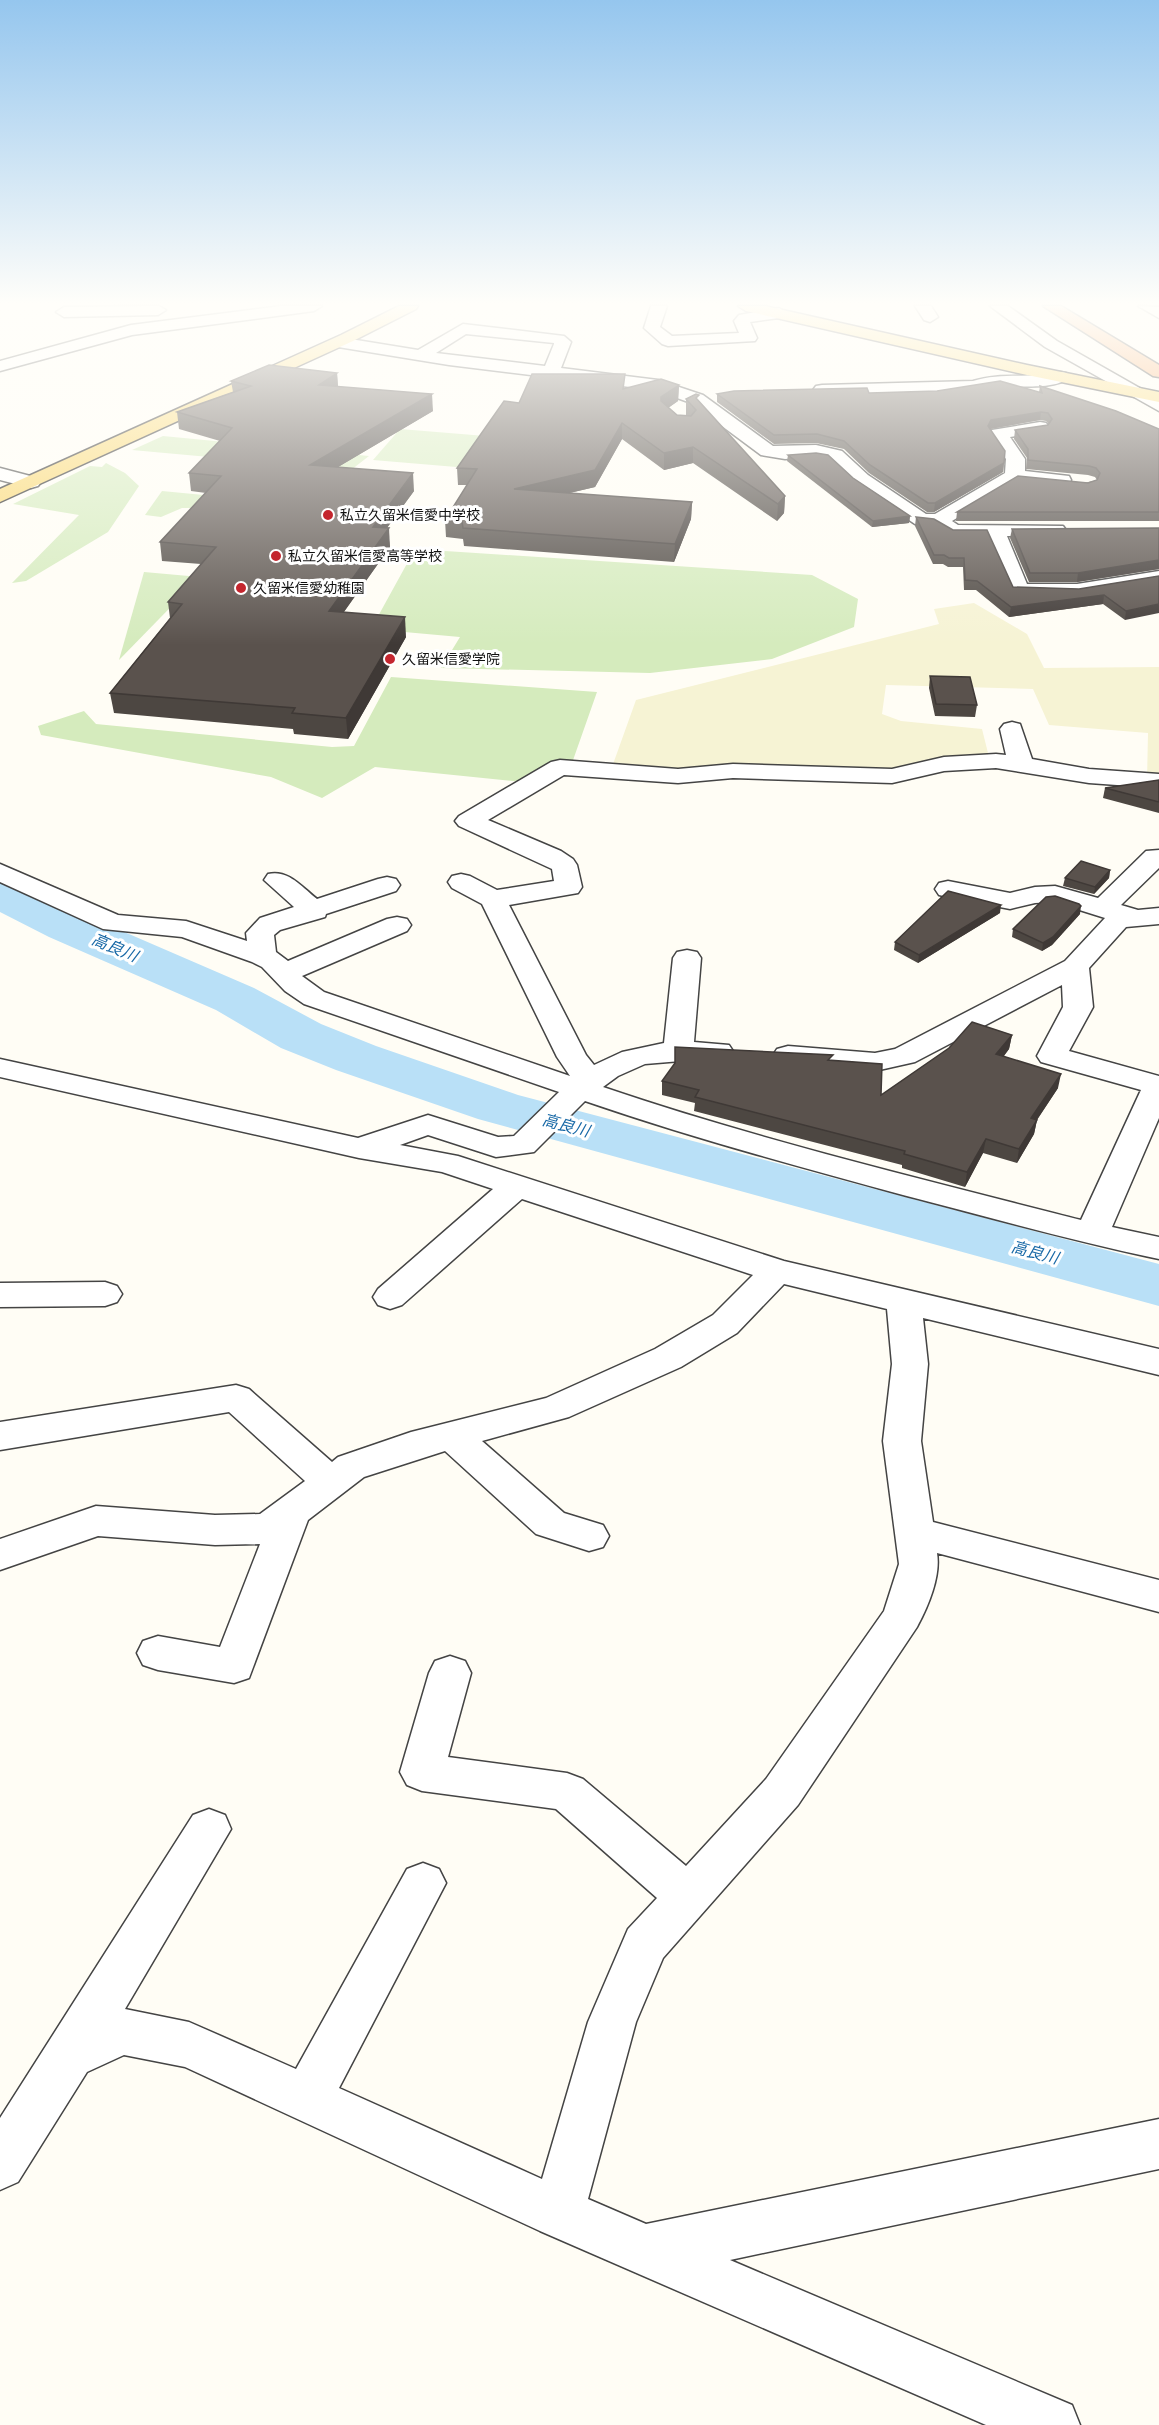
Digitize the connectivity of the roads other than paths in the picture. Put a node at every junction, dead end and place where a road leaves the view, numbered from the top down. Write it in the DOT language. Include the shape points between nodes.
graph roads {
  1 [pos="169,419"];
  2 [pos="725,419"];
  3 [pos="1040,427"];
  4 [pos="0,474"];
  5 [pos="1013,476"];
  6 [pos="31,482"];
  7 [pos="1077,482"];
  8 [pos="0,496"];
  9 [pos="939,520"];
  10 [pos="994,530"];
  11 [pos="1076,530"];
  12 [pos="1159,578"];
  13 [pos="1012,729"];
  14 [pos="1021,765"];
  15 [pos="1159,781"];
  16 [pos="1155,857"];
  17 [pos="0,872"];
  18 [pos="276,880"];
  19 [pos="461,882"];
  20 [pos="387,885"];
  21 [pos="948,889"];
  22 [pos="493,899"];
  23 [pos="1103,908"];
  24 [pos="315,911"];
  25 [pos="1148,917"];
  26 [pos="397,925"];
  27 [pos="687,958"];
  28 [pos="273,965"];
  29 [pos="1075,967"];
  30 [pos="678,1049"];
  31 [pos="0,1068"];
  32 [pos="580,1089"];
  33 [pos="1150,1130"];
  34 [pos="359,1148"];
  35 [pos="517,1186"];
  36 [pos="1092,1234"];
  37 [pos="1159,1248"];
  38 [pos="777,1271"];
  39 [pos="105,1294"];
  40 [pos="0,1295"];
  41 [pos="390,1297"];
  42 [pos="904,1303"];
  43 [pos="1159,1362"];
  44 [pos="451,1435"];
  45 [pos="0,1436"];
  46 [pos="330,1482"];
  47 [pos="292,1510"];
  48 [pos="914,1532"];
  49 [pos="589,1536"];
  50 [pos="0,1555"];
  51 [pos="1159,1596"];
  52 [pos="158,1653"];
  53 [pos="450,1673"];
  54 [pos="209,1829"];
  55 [pos="423,1883"];
  56 [pos="688,1896"];
  57 [pos="70,2055"];
  58 [pos="307,2099"];
  59 [pos="1159,2144"];
  60 [pos="0,2164"];
  61 [pos="558,2213"];
  62 [pos="645,2251"];
  63 [pos="1052,2425"];
  1 -- 6 [label="main road"];
  2 -- 9 [label="street" via="768,451 835,455 861,479 922,520"];
  3 -- 5 [label="street" via="998,434 1018,459"];
  4 -- 6 [label="street"];
  5 -- 7 [label="street"];
  5 -- 9 [label="street"];
  6 -- 8 [label="main road"];
  9 -- 10 [label="street" via="953,531"];
  10 -- 11 [label="street"];
  10 -- 12 [label="street" via="1019,590 1077,590"];
  13 -- 14 [label="street"];
  14 -- 15 [label="street" via="1123,780"];
  14 -- 22 [label="street" via="996,761 944,764 892,776 850,777 733,771 678,776 560,767 468,821 552,857 564,865 569,888"];
  16 -- 23 [label="street"];
  17 -- 28 [label="street" via="113,923 186,929"];
  18 -- 24 [label="street"];
  19 -- 22 [label="street"];
  20 -- 24 [label="street"];
  21 -- 23 [label="street" via="1010,901 1055,894"];
  22 -- 32 [label="street" via="572,1057"];
  23 -- 25 [label="street"];
  24 -- 28 [label="street" via="270,924 260,933"];
  25 -- 29 [label="street" via="1118,920"];
  26 -- 28 [label="street"];
  27 -- 30 [label="street"];
  28 -- 32 [label="street" via="314,998"];
  29 -- 30 [label="street" via="904,1056 875,1062"];
  29 -- 33 [label="street" via="1078,1007 1052,1056 1158,1085"];
  30 -- 32 [label="street" via="624,1061"];
  31 -- 34 [label="street"];
  32 -- 34 [label="street" via="523,1145 496,1147 428,1125"];
  32 -- 36 [label="street" via="861,1173"];
  33 -- 36 [label="street"];
  34 -- 35 [label="street" via="447,1163"];
  35 -- 38 [label="street"];
  35 -- 41 [label="street"];
  36 -- 37 [label="street"];
  38 -- 42 [label="street"];
  38 -- 44 [label="street" via="725,1324 668,1358 556,1408"];
  39 -- 40 [label="street"];
  42 -- 43 [label="street"];
  42 -- 48 [label="street" via="910,1364 902,1441"];
  44 -- 46 [label="street" via="351,1467"];
  44 -- 49 [label="street" via="550,1524"];
  45 -- 46 [label="street" via="236,1398"];
  46 -- 47 [label="street"];
  47 -- 50 [label="street" via="268,1529 215,1530 96,1521"];
  47 -- 52 [label="street" via="234,1666"];
  48 -- 51 [label="street"];
  48 -- 56 [label="street" via="919,1564 903,1616 782,1792"];
  53 -- 56 [label="street" via="422,1772 567,1792"];
  54 -- 57 [label="street"];
  55 -- 58 [label="street"];
  56 -- 61 [label="street" via="645,1944 612,2022"];
  57 -- 58 [label="street" via="123,2032 189,2045"];
  57 -- 60 [label="street"];
  58 -- 61 [label="street"];
  59 -- 62 [label="street"];
  61 -- 62 [label="street"];
  62 -- 63 [label="street"];
}
